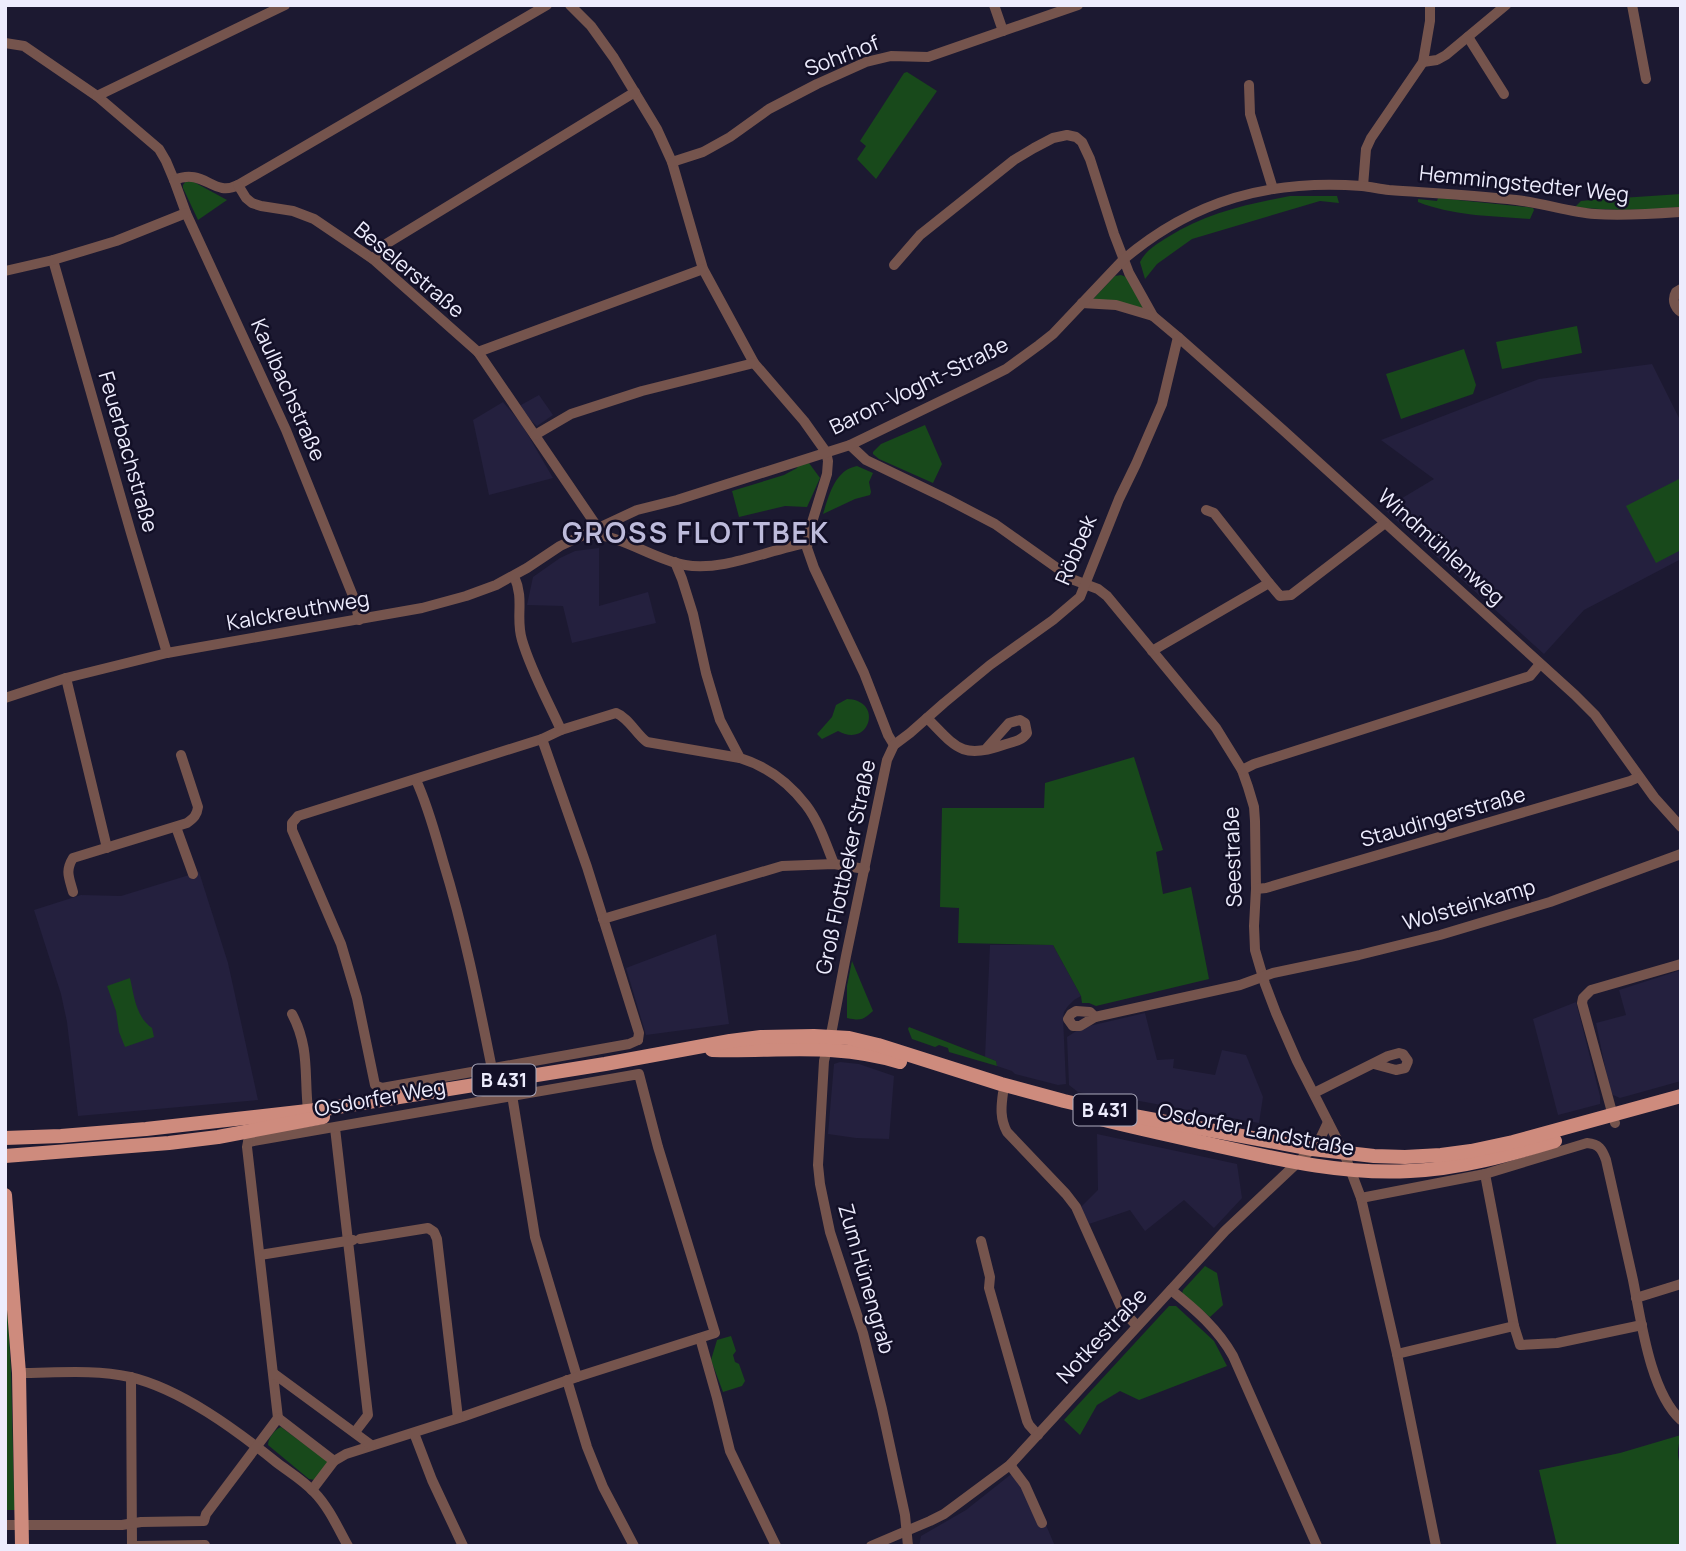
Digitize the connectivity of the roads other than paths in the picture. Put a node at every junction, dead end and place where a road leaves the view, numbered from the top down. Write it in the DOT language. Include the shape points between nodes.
graph roads {
  1 [pos="285,5"];
  2 [pos="547,5"];
  3 [pos="570,5"];
  4 [pos="994,5"];
  5 [pos="1078,5"];
  6 [pos="1430,5"];
  7 [pos="1506,5"];
  8 [pos="1632,5"];
  9 [pos="1003,31"];
  10 [pos="1468,37"];
  11 [pos="5,43"];
  12 [pos="1423,62"];
  13 [pos="1646,79"];
  14 [pos="1249,85"];
  15 [pos="635,92"];
  16 [pos="1504,94"];
  17 [pos="97,96"];
  18 [pos="672,162"];
  19 [pos="174,180"];
  20 [pos="238,185"];
  21 [pos="1363,186"];
  22 [pos="1273,190"];
  23 [pos="1681,212"];
  24 [pos="186,213"];
  25 [pos="1124,259"];
  26 [pos="53,260"];
  27 [pos="373,260"];
  28 [pos="894,265"];
  29 [pos="703,269"];
  30 [pos="5,271"];
  31 [pos="1681,289"];
  32 [pos="1082,303"];
  33 [pos="1681,312"];
  34 [pos="1153,316"];
  35 [pos="1178,337"];
  36 [pos="478,352"];
  37 [pos="754,363"];
  38 [pos="535,435"];
  39 [pos="850,445"];
  40 [pos="826,452"];
  41 [pos="1206,510"];
  42 [pos="622,516"];
  43 [pos="1385,523"];
  44 [pos="598,528"];
  45 [pos="586,534"];
  46 [pos="622,541"];
  47 [pos="807,543"];
  48 [pos="675,562"];
  49 [pos="514,576"];
  50 [pos="1269,583"];
  51 [pos="1085,585"];
  52 [pos="359,620"];
  53 [pos="1152,651"];
  54 [pos="167,653"];
  55 [pos="1540,664"];
  56 [pos="66,678"];
  57 [pos="5,698"];
  58 [pos="927,718"];
  59 [pos="561,730"];
  60 [pos="542,739"];
  61 [pos="894,745"];
  62 [pos="985,750"];
  63 [pos="181,755"];
  64 [pos="740,758"];
  65 [pos="1242,770"];
  66 [pos="1639,777"];
  67 [pos="416,780"];
  68 [pos="176,827"];
  69 [pos="1681,827"];
  70 [pos="107,848"];
  71 [pos="1681,854"];
  72 [pos="834,864"];
  73 [pos="865,869"];
  74 [pos="193,874"];
  75 [pos="1256,889"];
  76 [pos="73,892"];
  77 [pos="603,919"];
  78 [pos="1681,964"];
  79 [pos="1262,976"];
  80 [pos="292,1014"];
  81 [pos="1095,1017"];
  82 [pos="638,1040"];
  83 [pos="829,1042"];
  84 [pos="659,1054"];
  85 [pos="1374,1064"];
  86 [pos="492,1069"];
  87 [pos="1003,1093"];
  88 [pos="1314,1093"];
  89 [pos="512,1095"];
  90 [pos="1681,1096"];
  91 [pos="349,1105"];
  92 [pos="1681,1105"];
  93 [pos="309,1110"];
  94 [pos="1614,1119"];
  95 [pos="1328,1122"];
  96 [pos="335,1128"];
  97 [pos="230,1135"];
  98 [pos="5,1138"];
  99 [pos="248,1142"];
  100 [pos="1312,1149"];
  101 [pos="1344,1153"];
  102 [pos="5,1156"];
  103 [pos="1297,1163"];
  104 [pos="1351,1170"];
  105 [pos="1485,1174"];
  106 [pos="5,1195"];
  107 [pos="1361,1198"];
  108 [pos="355,1240"];
  109 [pos="981,1241"];
  110 [pos="260,1255"];
  111 [pos="1681,1284"];
  112 [pos="1171,1290"];
  113 [pos="1636,1298"];
  114 [pos="1642,1325"];
  115 [pos="1137,1326"];
  116 [pos="1514,1326"];
  117 [pos="700,1338"];
  118 [pos="1397,1354"];
  119 [pos="19,1373"];
  120 [pos="273,1373"];
  121 [pos="131,1377"];
  122 [pos="572,1379"];
  123 [pos="278,1418"];
  124 [pos="458,1418"];
  125 [pos="1681,1420"];
  126 [pos="355,1433"];
  127 [pos="414,1433"];
  128 [pos="1038,1435"];
  129 [pos="256,1446"];
  130 [pos="371,1446"];
  131 [pos="334,1461"];
  132 [pos="1010,1465"];
  133 [pos="312,1490"];
  134 [pos="204,1521"];
  135 [pos="1042,1523"];
  136 [pos="132,1524"];
  137 [pos="5,1525"];
  138 [pos="22,1525"];
  139 [pos="906,1531"];
  140 [pos="206,1545"];
  141 [pos="22,1546"];
  142 [pos="134,1546"];
  143 [pos="348,1546"];
  144 [pos="463,1546"];
  145 [pos="634,1546"];
  146 [pos="776,1546"];
  147 [pos="871,1546"];
  148 [pos="908,1546"];
  149 [pos="1317,1546"];
  150 [pos="1436,1546"];
  1 -- 17 [label="street"];
  2 -- 20 [label="street"];
  3 -- 15 [label="street" via="591,26"];
  4 -- 9 [label="street"];
  5 -- 9 [label="street, Sohrhof"];
  6 -- 12 [label="street"];
  7 -- 10 [label="street"];
  8 -- 13 [label="street"];
  9 -- 18 [label="street, Sohrhof" via="928,57 891,56 866,62 769,109 703,152"];
  10 -- 12 [label="street" via="1437,60"];
  10 -- 16 [label="street"];
  11 -- 17 [label="street" via="24,46"];
  12 -- 21 [label="street" via="1371,138"];
  14 -- 22 [label="street" via="1250,114"];
  15 -- 18 [label="street"];
  15 -- 27 [label="street" via="386,244"];
  17 -- 19 [label="street" via="159,149"];
  18 -- 29 [label="street"];
  19 -- 20 [label="street" via="198,176 219,188"];
  19 -- 24 [label="street, Kaulbachstraße"];
  20 -- 27 [label="street, Beselerstraße" via="253,203 314,219"];
  21 -- 22 [label="street, Baron-Voght-Straße"];
  21 -- 23 [label="street, Hemmingstedter Weg" via="1519,200 1582,213"];
  22 -- 25 [label="street, Baron-Voght-Straße" via="1226,199 1187,216"];
  24 -- 26 [label="street"];
  24 -- 52 [label="street, Kaulbachstraße" via="286,430"];
  25 -- 28 [label="street, Windmühlenweg" via="1086,150 1078,138 1067,135 1014,160 920,235"];
  25 -- 32 [label="street, Baron-Voght-Straße"];
  25 -- 34 [label="street, Windmühlenweg"];
  26 -- 30 [label="street"];
  26 -- 54 [label="street, Feuerbachstraße"];
  27 -- 36 [label="street, Beselerstraße"];
  29 -- 36 [label="street"];
  29 -- 37 [label="street"];
  31 -- 33 [label="street" via="1674,300"];
  32 -- 34 [label="street, Windmühlenweg" via="1116,305"];
  32 -- 39 [label="street, Baron-Voght-Straße" via="1024,357"];
  34 -- 35 [label="street, Windmühlenweg"];
  35 -- 43 [label="street, Windmühlenweg"];
  35 -- 51 [label="street, Röbbek" via="1162,404"];
  36 -- 38 [label="street, Beselerstraße"];
  37 -- 38 [label="street" via="571,414"];
  37 -- 40 [label="street"];
  38 -- 44 [label="street, Beselerstraße"];
  39 -- 40 [label="street, Baron-Voght-Straße"];
  39 -- 51 [label="street, Seestraße" via="866,460 995,524"];
  40 -- 42 [label="street, Baron-Voght-Straße"];
  40 -- 47 [label="street" via="827,474"];
  41 -- 50 [label="street" via="1214,513"];
  42 -- 44 [label="street, Baron-Voght-Straße"];
  42 -- 46 [label="street"];
  43 -- 50 [label="street" via="1291,595 1280,596"];
  43 -- 55 [label="street, Windmühlenweg"];
  44 -- 45 [label="street, Baron-Voght-Straße"];
  45 -- 46 [label="street"];
  45 -- 49 [label="street, Kalckreuthweg"];
  46 -- 48 [label="street"];
  47 -- 48 [label="street" via="726,563 695,566"];
  47 -- 61 [label="street, Groß Flottbeker Straße"];
  48 -- 64 [label="street" via="720,720"];
  49 -- 52 [label="street, Kalckreuthweg" via="442,603"];
  49 -- 59 [label="street" via="520,591 522,641"];
  50 -- 53 [label="street"];
  51 -- 53 [label="street, Seestraße" via="1107,596"];
  51 -- 58 [label="street, Röbbek" via="1080,597 1053,620"];
  52 -- 54 [label="street, Kalckreuthweg"];
  53 -- 65 [label="street, Seestraße" via="1216,729"];
  54 -- 56 [label="street, Kalckreuthweg"];
  55 -- 65 [label="street" via="1530,676"];
  55 -- 66 [label="street, Windmühlenweg" via="1595,715"];
  56 -- 57 [label="street, Kalckreuthweg"];
  56 -- 70 [label="street"];
  58 -- 61 [label="street, Röbbek"];
  58 -- 62 [label="street" via="958,748"];
  59 -- 60 [label="street"];
  59 -- 64 [label="street" via="618,713 652,744"];
  60 -- 67 [label="street"];
  60 -- 77 [label="street"];
  61 -- 73 [label="street, Groß Flottbeker Straße"];
  63 -- 68 [label="street" via="198,807 193,819"];
  64 -- 72 [label="street" via="768,769 794,791 816,821"];
  65 -- 75 [label="street, Seestraße" via="1254,807"];
  66 -- 69 [label="street, Windmühlenweg"];
  66 -- 75 [label="street, Staudingerstraße"];
  67 -- 86 [label="street" via="454,895"];
  67 -- 86 [label="street, Osdorfer Weg" via="298,817 292,830 341,944 375,1085 382,1088"];
  68 -- 70 [label="street"];
  68 -- 74 [label="street"];
  70 -- 76 [label="street" via="73,858 68,866"];
  71 -- 79 [label="street, Wolsteinkamp" via="1475,925"];
  72 -- 73 [label="street"];
  72 -- 77 [label="street" via="782,866"];
  73 -- 83 [label="street, Groß Flottbeker Straße"];
  75 -- 79 [label="street, Seestraße" via="1255,950"];
  77 -- 82 [label="street"];
  78 -- 94 [label="street" via="1591,990 1583,998"];
  79 -- 81 [label="street, Wolsteinkamp"];
  79 -- 88 [label="street, Seestraße"];
  80 -- 93 [label="street" via="306,1055"];
  82 -- 84 [label="street"];
  82 -- 86 [label="street, Osdorfer Weg"];
  83 -- 84 [label="main road, Osdorfer Weg / B 431" via="761,1037"];
  83 -- 87 [label="main road, Osdorfer Landstraße / B 431"];
  83 -- 100 [label="main road, Osdorfer Landstraße / B 431" via="849,1038 1064,1101"];
  83 -- 139 [label="street, Zum Hünengrab" via="822,1079 820,1184 883,1409"];
  84 -- 91 [label="main road, Osdorfer Weg / B 431"];
  85 -- 88 [label="street"];
  87 -- 103 [label="main road, Osdorfer Landstraße / B 431" via="1116,1124"];
  87 -- 115 [label="street" via="1001,1114 1007,1132 1076,1207 1120,1305"];
  88 -- 95 [label="street, Seestraße"];
  89 -- 96 [label="street, Osdorfer Weg"];
  89 -- 117 [label="street, Osdorfer Weg" via="639,1074 715,1333"];
  89 -- 122 [label="street" via="535,1237"];
  90 -- 94 [label="main road, Osdorfer Landstraße / B 431"];
  91 -- 93 [label="main road, Osdorfer Weg / B 431"];
  91 -- 97 [label="main road, Osdorfer Weg / B 431" via="325,1116"];
  92 -- 94 [label="main road, Osdorfer Landstraße / B 431"];
  93 -- 98 [label="main road, Osdorfer Weg / B 431" via="146,1129"];
  94 -- 101 [label="main road, Osdorfer Landstraße / B 431" via="1441,1155"];
  94 -- 104 [label="main road, Osdorfer Landstraße / B 431" via="1466,1164 1412,1171"];
  95 -- 100 [label="street"];
  95 -- 101 [label="street, Seestraße"];
  96 -- 99 [label="street, Osdorfer Weg"];
  96 -- 108 [label="street"];
  97 -- 99 [label="street"];
  97 -- 102 [label="main road, Osdorfer Weg / B 431"];
  99 -- 110 [label="street"];
  100 -- 101 [label="main road, Osdorfer Landstraße / B 431"];
  100 -- 103 [label="street, Notkestraße"];
  101 -- 104 [label="street, Seestraße"];
  103 -- 104 [label="main road, Osdorfer Landstraße / B 431"];
  103 -- 112 [label="street, Notkestraße"];
  104 -- 107 [label="street, Seestraße"];
  105 -- 107 [label="street"];
  105 -- 113 [label="street" via="1587,1143 1599,1146"];
  105 -- 116 [label="street"];
  106 -- 119 [label="main road"];
  107 -- 118 [label="street, Seestraße"];
  108 -- 110 [label="street"];
  108 -- 124 [label="street" via="428,1228 434,1232"];
  108 -- 126 [label="street" via="368,1415"];
  109 -- 128 [label="street" via="989,1288 1027,1421"];
  110 -- 120 [label="street"];
  111 -- 113 [label="street"];
  112 -- 115 [label="street, Notkestraße"];
  112 -- 149 [label="street" via="1225,1341"];
  113 -- 114 [label="street"];
  114 -- 116 [label="street" via="1525,1345 1517,1340"];
  114 -- 125 [label="street" via="1665,1401"];
  115 -- 128 [label="street, Notkestraße"];
  116 -- 118 [label="street"];
  117 -- 122 [label="street"];
  117 -- 146 [label="street" via="730,1451"];
  118 -- 150 [label="street, Seestraße"];
  119 -- 121 [label="street" via="77,1371"];
  119 -- 138 [label="main road"];
  120 -- 123 [label="street"];
  120 -- 126 [label="street"];
  121 -- 129 [label="street" via="202,1409"];
  121 -- 136 [label="street"];
  122 -- 124 [label="street"];
  122 -- 145 [label="street" via="587,1447"];
  123 -- 129 [label="street"];
  123 -- 131 [label="street"];
  124 -- 127 [label="street"];
  126 -- 130 [label="street"];
  127 -- 130 [label="street"];
  127 -- 144 [label="street"];
  128 -- 132 [label="street, Notkestraße"];
  129 -- 133 [label="street"];
  129 -- 134 [label="street"];
  130 -- 131 [label="street"];
  131 -- 133 [label="street"];
  132 -- 135 [label="street"];
  132 -- 139 [label="street, Notkestraße" via="954,1508"];
  133 -- 143 [label="street"];
  134 -- 136 [label="street"];
  134 -- 140 [label="street"];
  136 -- 138 [label="street"];
  136 -- 142 [label="street"];
  137 -- 138 [label="street"];
  138 -- 141 [label="main road"];
  139 -- 147 [label="street, Notkestraße"];
  139 -- 148 [label="street"];
  140 -- 142 [label="street"];
}
